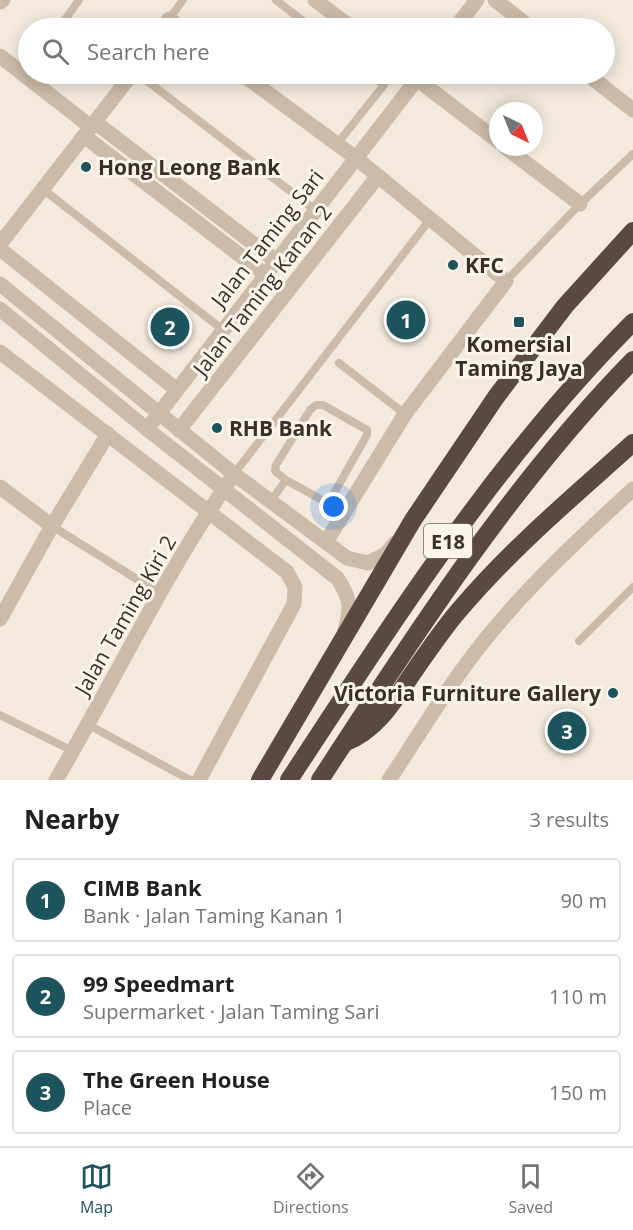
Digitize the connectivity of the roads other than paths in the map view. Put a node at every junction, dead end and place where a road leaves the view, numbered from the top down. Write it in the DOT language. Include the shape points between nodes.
graph roads {
  1 [pos="79,0"];
  2 [pos="183,0"];
  3 [pos="276,0"];
  4 [pos="477,0"];
  5 [pos="495,0"];
  6 [pos="324,3"];
  7 [pos="66,18"];
  8 [pos="174,18"];
  9 [pos="299,18"];
  10 [pos="341,18"];
  11 [pos="463,18"];
  12 [pos="518,18"];
  13 [pos="0,56"];
  14 [pos="18,67"];
  15 [pos="40,84"];
  16 [pos="124,84"];
  17 [pos="151,84"];
  18 [pos="256,84"];
  19 [pos="383,84"];
  20 [pos="409,84"];
  21 [pos="427,84"];
  22 [pos="600,84"];
  23 [pos="633,110"];
  24 [pos="90,128"];
  25 [pos="489,134"];
  26 [pos="337,144"];
  27 [pos="633,154"];
  28 [pos="517,156"];
  29 [pos="356,158"];
  30 [pos="378,176"];
  31 [pos="44,190"];
  32 [pos="580,204"];
  33 [pos="315,210"];
  34 [pos="431,218"];
  35 [pos="633,231"];
  36 [pos="0,244"];
  37 [pos="0,249"];
  38 [pos="276,261"];
  39 [pos="266,275"];
  40 [pos="506,281"];
  41 [pos="0,284"];
  42 [pos="0,309"];
  43 [pos="633,322"];
  44 [pos="223,330"];
  45 [pos="0,352"];
  46 [pos="633,360"];
  47 [pos="339,363"];
  48 [pos="177,390"];
  49 [pos="159,414"];
  50 [pos="405,414"];
  51 [pos="147,429"];
  52 [pos="179,430"];
  53 [pos="108,434"];
  54 [pos="633,443"];
  55 [pos="234,474"];
  56 [pos="286,480"];
  57 [pos="0,487"];
  58 [pos="224,489"];
  59 [pos="633,489"];
  60 [pos="270,502"];
  61 [pos="209,511"];
  62 [pos="413,520"];
  63 [pos="52,526"];
  64 [pos="326,542"];
  65 [pos="633,587"];
  66 [pos="159,593"];
  67 [pos="0,619"];
  68 [pos="579,641"];
  69 [pos="338,650"];
  70 [pos="0,715"];
  71 [pos="87,724"];
  72 [pos="344,743"];
  73 [pos="73,751"];
  74 [pos="56,780"];
  75 [pos="190,780"];
  76 [pos="199,780"];
  77 [pos="260,780"];
  78 [pos="289,780"];
  79 [pos="320,780"];
  80 [pos="388,780"];
  1 -- 7 [label="lane"];
  2 -- 8 [label="lane"];
  3 -- 9 [label="lane"];
  4 -- 11 [label="street"];
  5 -- 12 [label="street"];
  6 -- 10 [label="street"];
  13 -- 14 [label="street"];
  15 -- 24 [label="street"];
  16 -- 24 [label="street"];
  17 -- 33 [label="lane"];
  18 -- 26 [label="street"];
  19 -- 26 [label="lane"];
  20 -- 29 [label="street, Jalan Taming Sari"];
  21 -- 25 [label="street"];
  22 -- 23 [label="street"];
  24 -- 31 [label="street"];
  24 -- 38 [label="street"];
  24 -- 39 [label="street"];
  26 -- 29 [label="street"];
  27 -- 32 [label="lane"];
  28 -- 32 [label="street"];
  29 -- 30 [label="street"];
  29 -- 33 [label="street, Jalan Taming Sari"];
  30 -- 34 [label="street"];
  30 -- 52 [label="street, Jalan Taming Kanan 2"];
  31 -- 36 [label="street"];
  31 -- 44 [label="lane"];
  32 -- 40 [label="lane"];
  33 -- 38 [label="street, Jalan Taming Sari"];
  34 -- 40 [label="street"];
  34 -- 55 [label="lane"];
  35 -- 62 [label="highway" via="565,306 496,397"];
  37 -- 48 [label="street"];
  38 -- 39 [label="street, Jalan Taming Sari"];
  39 -- 44 [label="street, Jalan Taming Sari"];
  40 -- 50 [label="street"];
  41 -- 49 [label="street"];
  42 -- 51 [label="street"];
  43 -- 78 [label="highway, E18" via="521,445 451,537"];
  44 -- 48 [label="street, Jalan Taming Sari"];
  45 -- 53 [label="street"];
  46 -- 72 [label="highway, E18" via="543,462 475,550"];
  47 -- 50 [label="lane"];
  48 -- 49 [label="street, Jalan Taming Sari"];
  49 -- 51 [label="street, Jalan Taming Sari"];
  49 -- 52 [label="street"];
  50 -- 64 [label="street"];
  51 -- 58 [label="street"];
  52 -- 55 [label="street"];
  53 -- 61 [label="street"];
  53 -- 63 [label="street"];
  54 -- 72 [label="highway" via="492,573 439,634 385,713 369,730"];
  55 -- 58 [label="street, Jalan Taming Kiri 2"];
  55 -- 60 [label="street"];
  56 -- 56 [label="lane" via="328,500 368,430 323,405 316,405 276,465 275,471"];
  56 -- 60 [label="lane"];
  57 -- 63 [label="street"];
  58 -- 61 [label="street, Jalan Taming Kiri 2"];
  58 -- 69 [label="street" via="313,557 348,593 349,616"];
  59 -- 80 [label="street" via="545,572 487,637"];
  60 -- 64 [label="street"];
  61 -- 66 [label="street, Jalan Taming Kiri 2"];
  61 -- 76 [label="street" via="287,572 295,587 294,604"];
  62 -- 64 [label="street" via="386,554 368,563 348,558"];
  62 -- 69 [label="highway"];
  63 -- 66 [label="lane"];
  63 -- 67 [label="street"];
  65 -- 68 [label="lane"];
  66 -- 71 [label="street, Jalan Taming Kiri 2"];
  69 -- 77 [label="highway"];
  70 -- 73 [label="lane"];
  71 -- 73 [label="street, Jalan Taming Kiri 2"];
  71 -- 75 [label="lane"];
  72 -- 79 [label="highway, E18"];
  73 -- 74 [label="street, Jalan Taming Kiri 2"];
}
